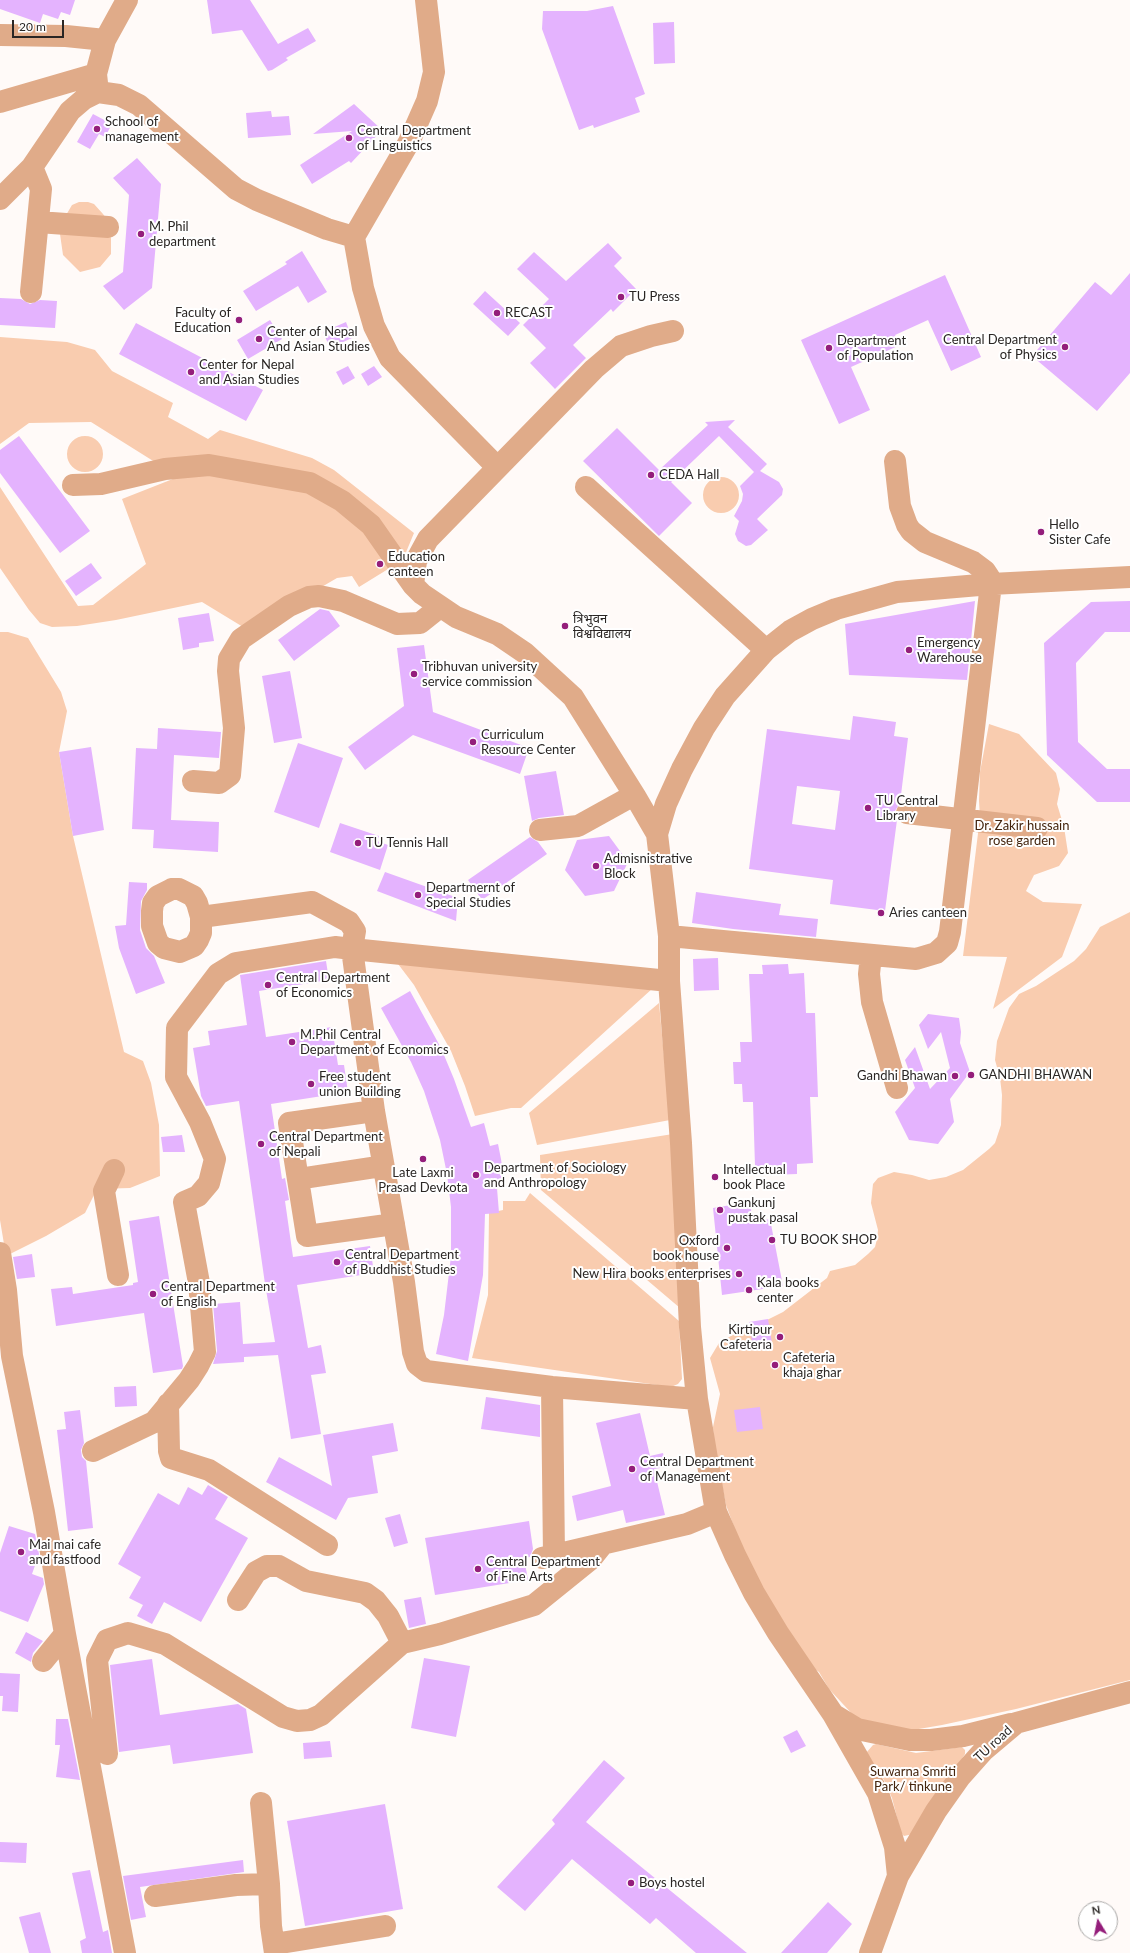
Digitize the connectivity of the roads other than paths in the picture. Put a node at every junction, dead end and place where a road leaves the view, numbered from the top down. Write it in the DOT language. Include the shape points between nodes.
graph roads {
  1 [pos="127,0"];
  2 [pos="426,0"];
  3 [pos="0,35"];
  4 [pos="105,40"];
  5 [pos="97,83"];
  6 [pos="0,102"];
  7 [pos="32,167"];
  8 [pos="0,199"];
  9 [pos="38,222"];
  10 [pos="108,227"];
  11 [pos="354,238"];
  12 [pos="31,292"];
  13 [pos="673,332"];
  14 [pos="895,461"];
  15 [pos="497,467"];
  16 [pos="73,485"];
  17 [pos="586,487"];
  18 [pos="1130,577"];
  19 [pos="991,584"];
  20 [pos="413,585"];
  21 [pos="440,607"];
  22 [pos="766,650"];
  23 [pos="193,781"];
  24 [pos="634,795"];
  25 [pos="907,813"];
  26 [pos="963,819"];
  27 [pos="1037,828"];
  28 [pos="540,830"];
  29 [pos="656,834"];
  30 [pos="201,917"];
  31 [pos="669,936"];
  32 [pos="352,949"];
  33 [pos="871,955"];
  34 [pos="669,981"];
  35 [pos="897,1088"];
  36 [pos="374,1111"];
  37 [pos="383,1166"];
  38 [pos="114,1170"];
  39 [pos="298,1179"];
  40 [pos="394,1224"];
  41 [pos="0,1253"];
  42 [pos="118,1275"];
  43 [pos="6,1354"];
  44 [pos="552,1387"];
  45 [pos="697,1399"];
  46 [pos="168,1404"];
  47 [pos="93,1451"];
  48 [pos="716,1512"];
  49 [pos="327,1544"];
  50 [pos="603,1544"];
  51 [pos="238,1600"];
  52 [pos="65,1634"];
  53 [pos="402,1643"];
  54 [pos="43,1661"];
  55 [pos="1130,1692"];
  56 [pos="834,1714"];
  57 [pos="1016,1723"];
  58 [pos="108,1754"];
  59 [pos="261,1803"];
  60 [pos="898,1876"];
  61 [pos="269,1884"];
  62 [pos="155,1896"];
  63 [pos="385,1926"];
  64 [pos="274,1949"];
  65 [pos="126,1953"];
  66 [pos="870,1953"];
  1 -- 4 [label="street"];
  2 -- 11 [label="street" via="434,72 427,101 409,142"];
  3 -- 4 [label="street" via="66,36"];
  4 -- 5 [label="street"];
  5 -- 6 [label="street"];
  5 -- 7 [label="street" via="70,111"];
  5 -- 11 [label="street" via="139,105 236,189 257,200"];
  7 -- 8 [label="street"];
  7 -- 9 [label="street" via="41,189"];
  9 -- 10 [label="street"];
  9 -- 12 [label="street"];
  11 -- 15 [label="street" via="363,288 374,326 390,358"];
  13 -- 15 [label="street" via="621,346 594,369"];
  14 -- 19 [label="street" via="900,506 911,531 925,542 973,562 985,571"];
  15 -- 20 [label="street" via="428,539 416,561"];
  16 -- 20 [label="street" via="100,484 165,469 209,465 310,483 342,501 371,526"];
  17 -- 22 [label="street"];
  18 -- 19 [label="street"];
  19 -- 22 [label="street" via="896,592 866,600 812,619 790,631"];
  19 -- 26 [label="street"];
  20 -- 21 [label="street"];
  21 -- 23 [label="street" via="420,623 397,624 342,601 319,596 309,597 289,606 241,639 229,659 228,671 234,728 230,776 219,783"];
  21 -- 24 [label="street" via="456,617 497,634 549,673 572,697"];
  22 -- 29 [label="street" via="725,696 704,728 666,804"];
  24 -- 28 [label="street" via="578,826"];
  24 -- 29 [label="street"];
  25 -- 26 [label="street"];
  26 -- 27 [label="street"];
  26 -- 33 [label="street" via="947,943 936,953 916,959"];
  29 -- 31 [label="street"];
  30 -- 32 [label="street" via="312,902 349,922 355,931"];
  31 -- 33 [label="street"];
  31 -- 34 [label="street"];
  32 -- 34 [label="street"];
  32 -- 36 [label="street"];
  32 -- 46 [label="street" via="335,947 236,963 218,974 177,1028 176,1077 200,1122 215,1159 209,1183 198,1196 184,1202 199,1283 205,1352 198,1366"];
  33 -- 35 [label="street" via="869,974 872,1002"];
  34 -- 45 [label="street" via="681,1143 690,1327"];
  36 -- 37 [label="street"];
  36 -- 39 [label="street" via="289,1123"];
  37 -- 39 [label="street"];
  37 -- 40 [label="street"];
  38 -- 42 [label="street" via="104,1191"];
  39 -- 40 [label="street" via="307,1236"];
  40 -- 44 [label="street" via="413,1352 417,1364 426,1371"];
  41 -- 43 [label="street" via="6,1290"];
  43 -- 52 [label="street" via="44,1512"];
  44 -- 45 [label="street"];
  44 -- 50 [label="street" via="548,1557"];
  45 -- 48 [label="street"];
  46 -- 47 [label="street" via="154,1422"];
  46 -- 49 [label="street" via="168,1451 171,1458 209,1470"];
  48 -- 50 [label="street" via="687,1524"];
  48 -- 56 [label="street" via="754,1593 778,1633"];
  50 -- 53 [label="street" via="591,1559 534,1605"];
  51 -- 53 [label="street" via="256,1572 268,1566 279,1566 306,1581 365,1593 376,1601 388,1616"];
  52 -- 54 [label="street"];
  52 -- 65 [label="street"];
  53 -- 58 [label="street" via="321,1715 310,1720 297,1721 282,1717 165,1644 128,1633 107,1640 97,1660"];
  55 -- 57 [label="street, TU road"];
  56 -- 57 [label="street" via="857,1729 910,1740 963,1736"];
  56 -- 60 [label="street" via="878,1793 896,1847"];
  57 -- 60 [label="street, TU road" via="984,1750 960,1777 936,1811"];
  59 -- 61 [label="street"];
  60 -- 66 [label="street, TU road"];
  61 -- 62 [label="street" via="236,1885"];
  61 -- 64 [label="street"];
  63 -- 64 [label="street"];
}
